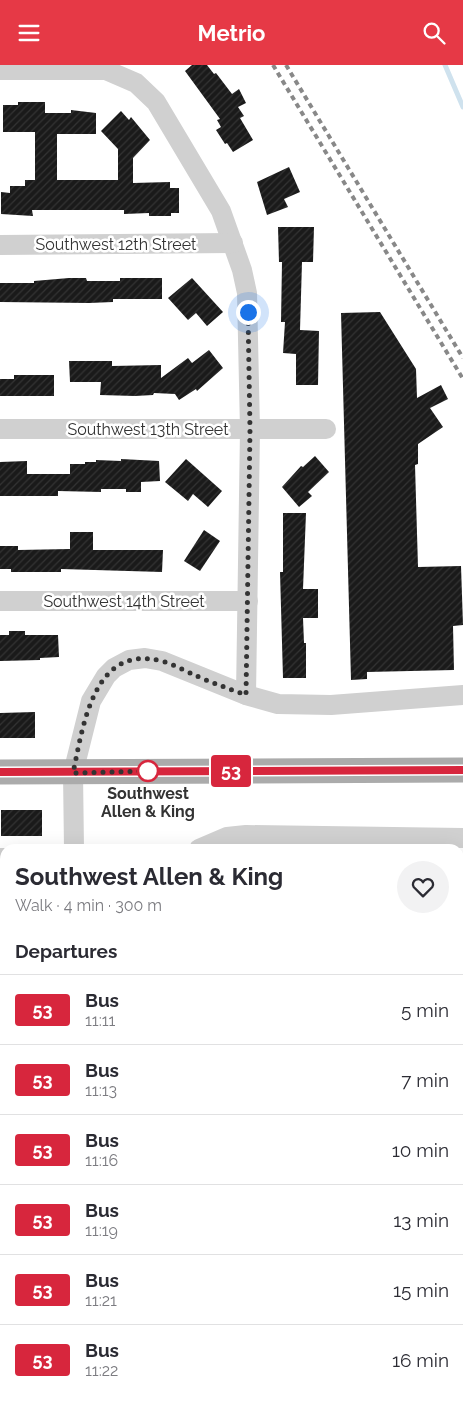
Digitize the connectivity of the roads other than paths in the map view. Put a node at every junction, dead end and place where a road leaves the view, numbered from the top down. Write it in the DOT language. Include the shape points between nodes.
graph roads {
  1 [pos="0,70"];
  2 [pos="233,243"];
  3 [pos="0,245"];
  4 [pos="0,429"];
  5 [pos="326,429"];
  6 [pos="250,430"];
  7 [pos="0,601"];
  8 [pos="248,601"];
  9 [pos="246,695"];
  10 [pos="463,695"];
  11 [pos="463,770"];
  12 [pos="0,772"];
  13 [pos="73,773"];
  14 [pos="463,838"];
  15 [pos="316,843"];
  16 [pos="74,844"];
  17 [pos="211,844"];
  1 -- 2 [label="street" via="106,70 136,83 156,102 222,211"];
  2 -- 3 [label="street, Southwest 12th Street"];
  2 -- 6 [label="street" via="247,293"];
  4 -- 6 [label="street, Southwest 13th Street"];
  5 -- 6 [label="street, Southwest 13th Street"];
  6 -- 8 [label="street"];
  7 -- 8 [label="street, Southwest 14th Street"];
  8 -- 9 [label="street"];
  9 -- 10 [label="street" via="278,704 331,705"];
  9 -- 13 [label="street" via="162,661 145,658 129,661 114,668 97,687"];
  11 -- 13 [label="main road"];
  12 -- 13 [label="main road"];
  13 -- 16 [label="street"];
  14 -- 15 [label="street"];
  15 -- 17 [label="street" via="246,835 227,837"];
}
